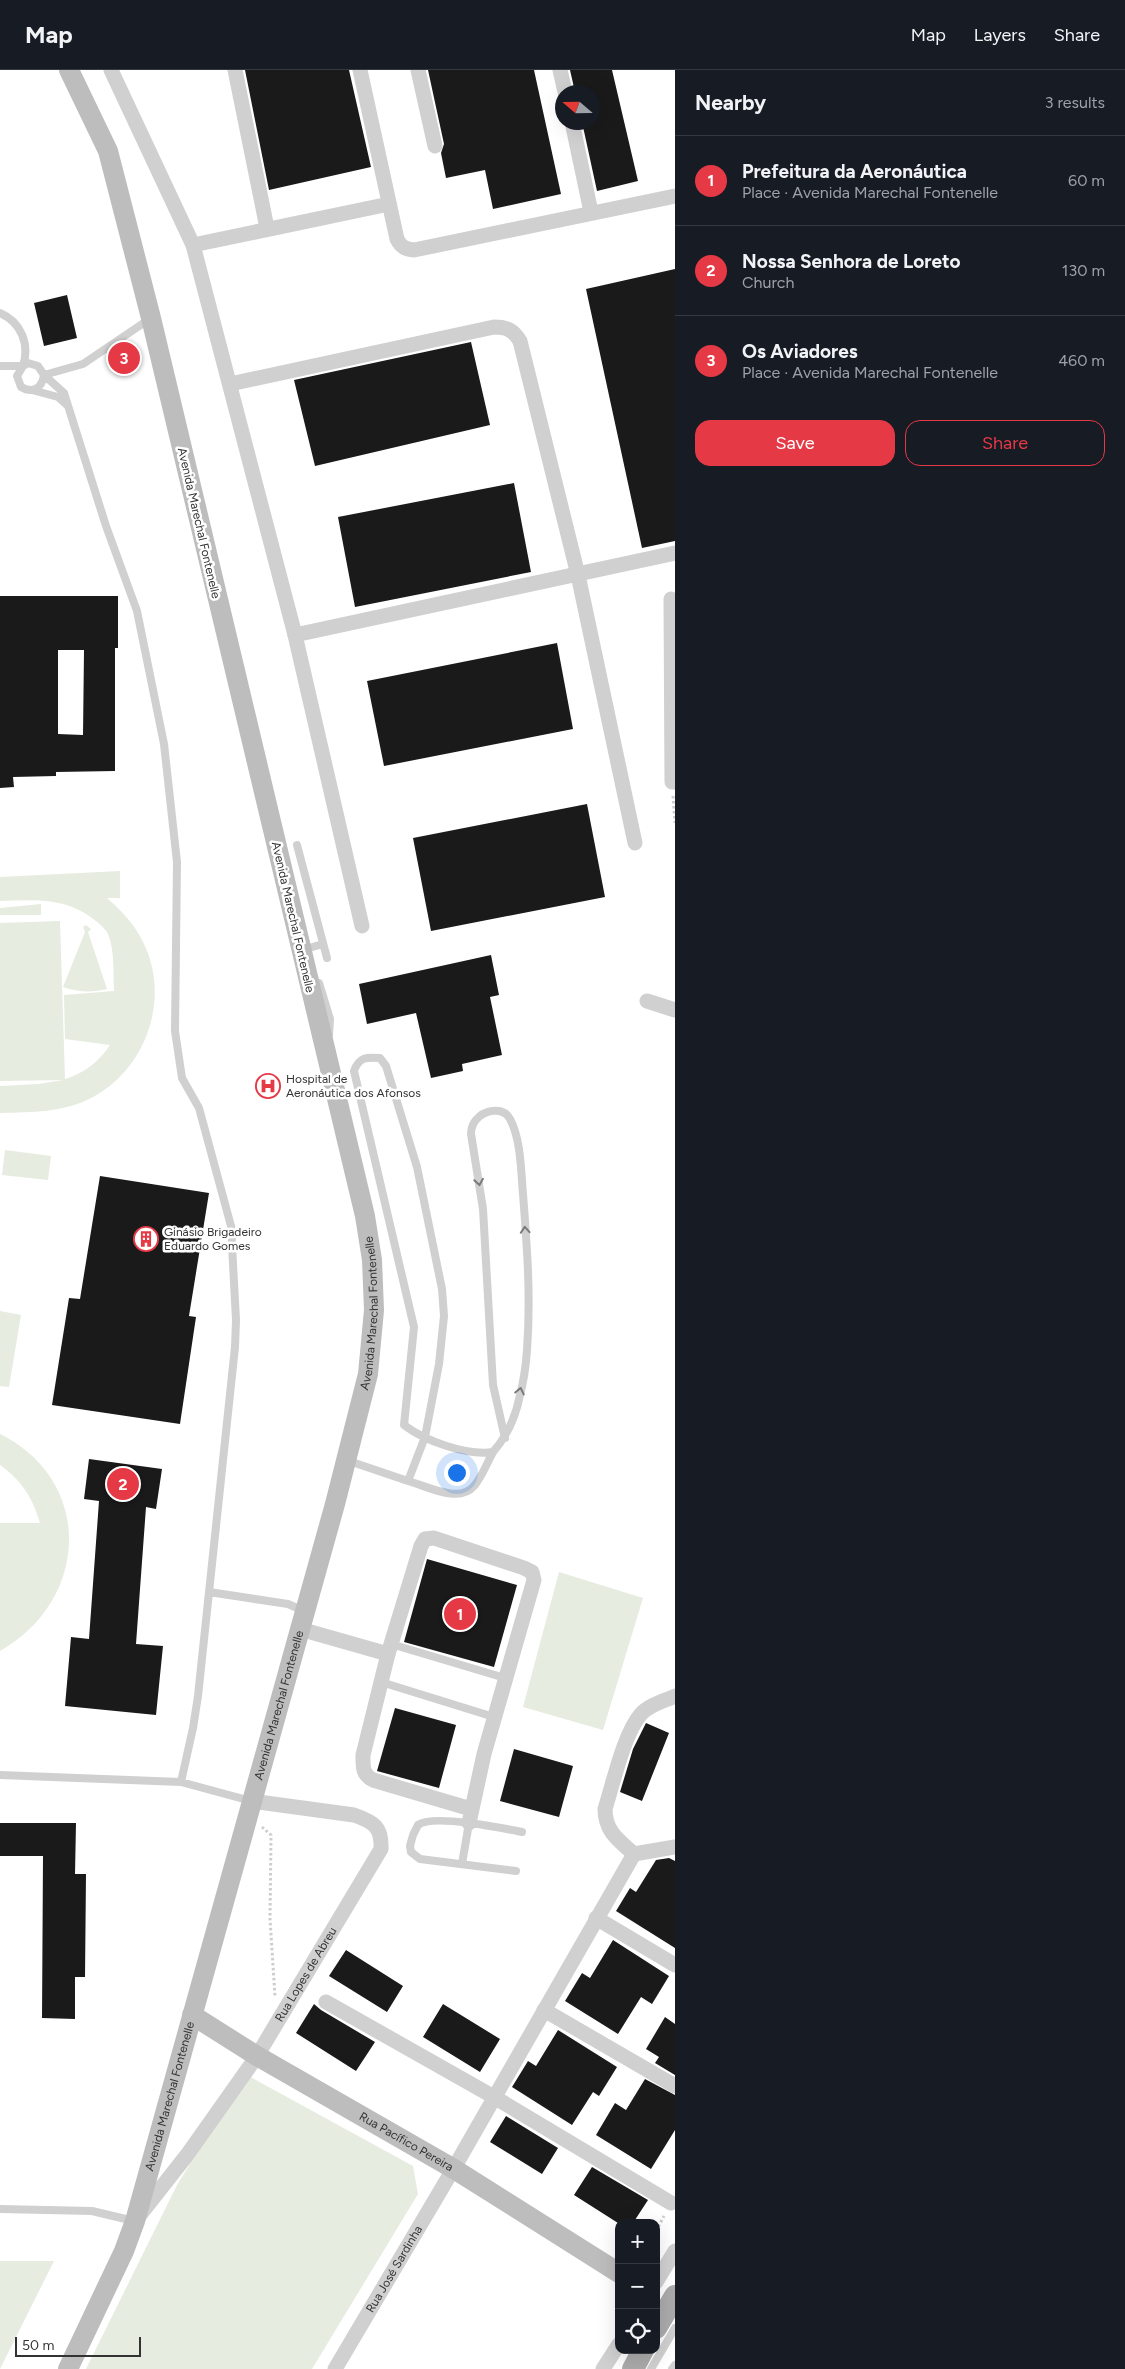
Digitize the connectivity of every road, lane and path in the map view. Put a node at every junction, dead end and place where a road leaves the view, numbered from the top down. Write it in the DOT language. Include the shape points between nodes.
graph roads {
  1 [pos="69,70"];
  2 [pos="110,70"];
  3 [pos="235,70"];
  4 [pos="360,70"];
  5 [pos="418,70"];
  6 [pos="560,70"];
  7 [pos="563,85"];
  8 [pos="574,130"];
  9 [pos="435,146"];
  10 [pos="675,196"];
  11 [pos="389,204"];
  12 [pos="591,212"];
  13 [pos="267,228"];
  14 [pos="194,244"];
  15 [pos="0,313"];
  16 [pos="151,318"];
  17 [pos="0,366"];
  18 [pos="23,366"];
  19 [pos="44,375"];
  20 [pos="230,384"];
  21 [pos="32,390"];
  22 [pos="68,407"];
  23 [pos="675,554"];
  24 [pos="578,576"];
  25 [pos="671,599"];
  26 [pos="295,635"];
  27 [pos="673,679"];
  28 [pos="674,782"];
  29 [pos="675,823"];
  30 [pos="635,843"];
  31 [pos="297,845"];
  32 [pos="362,926"];
  33 [pos="323,944"];
  34 [pos="304,946"];
  35 [pos="327,958"];
  36 [pos="314,966"];
  37 [pos="317,975"];
  38 [pos="647,1001"];
  39 [pos="675,1010"];
  40 [pos="326,1057"];
  41 [pos="425,1437"];
  42 [pos="505,1438"];
  43 [pos="493,1452"];
  44 [pos="346,1460"];
  45 [pos="408,1481"];
  46 [pos="209,1592"];
  47 [pos="302,1620"];
  48 [pos="390,1649"];
  49 [pos="505,1678"];
  50 [pos="381,1682"];
  51 [pos="675,1696"];
  52 [pos="494,1717"];
  53 [pos="0,1775"];
  54 [pos="181,1782"];
  55 [pos="249,1809"];
  56 [pos="470,1816"];
  57 [pos="522,1832"];
  58 [pos="675,1847"];
  59 [pos="634,1854"];
  60 [pos="462,1864"];
  61 [pos="516,1871"];
  62 [pos="596,1918"];
  63 [pos="675,1966"];
  64 [pos="326,2002"];
  65 [pos="544,2010"];
  66 [pos="192,2015"];
  67 [pos="276,2022"];
  68 [pos="257,2056"];
  69 [pos="675,2086"];
  70 [pos="494,2098"];
  71 [pos="454,2170"];
  72 [pos="671,2203"];
  73 [pos="0,2209"];
  74 [pos="135,2221"];
  75 [pos="675,2250"];
  76 [pos="615,2271"];
  77 [pos="660,2275"];
  78 [pos="669,2301"];
  79 [pos="660,2320"];
  80 [pos="675,2328"];
  81 [pos="615,2350"];
  82 [pos="641,2354"];
  83 [pos="675,2365"];
  84 [pos="68,2369"];
  85 [pos="335,2369"];
  86 [pos="603,2369"];
  87 [pos="632,2369"];
  88 [pos="651,2369"];
  89 [pos="672,2369"];
  1 -- 16 [label="main road, Avenida Marechal Fontenelle" via="108,151"];
  2 -- 14 [label="street"];
  3 -- 13 [label="street"];
  4 -- 11 [label="street"];
  5 -- 9 [label="street"];
  6 -- 7 [label="street"];
  8 -- 12 [label="street"];
  10 -- 12 [label="street"];
  11 -- 12 [label="street" via="397,239 401,246 414,250"];
  11 -- 13 [label="street"];
  13 -- 14 [label="street"];
  14 -- 20 [label="street"];
  15 -- 18 [label="lane" via="16,322 22,334 27,353"];
  16 -- 19 [label="lane" via="84,364"];
  16 -- 34 [label="main road, Avenida Marechal Fontenelle"];
  17 -- 18 [label="lane"];
  18 -- 19 [label="lane" via="28,363 38,366"];
  18 -- 21 [label="lane" via="18,370 18,382 26,390"];
  19 -- 21 [label="lane" via="43,382"];
  19 -- 22 [label="lane" via="64,393"];
  20 -- 24 [label="street" via="494,327 514,332 520,342"];
  20 -- 26 [label="street"];
  21 -- 22 [label="lane" via="58,397"];
  22 -- 46 [label="lane" via="137,611 164,744 177,862 175,1031 182,1078 199,1108 230,1226 235,1348"];
  23 -- 24 [label="street"];
  24 -- 26 [label="street"];
  24 -- 30 [label="street"];
  25 -- 27 [label="street"];
  26 -- 32 [label="street"];
  27 -- 28 [label="street"];
  28 -- 29 [label="path"];
  31 -- 33 [label="lane"];
  33 -- 34 [label="lane"];
  33 -- 35 [label="lane"];
  34 -- 36 [label="lane"];
  34 -- 40 [label="main road, Avenida Marechal Fontenelle"];
  37 -- 40 [label="lane" via="330,1019"];
  38 -- 39 [label="street"];
  40 -- 44 [label="main road, Avenida Marechal Fontenelle" via="365,1216 372,1260 374,1310 368,1374"];
  41 -- 41 [label="lane" via="439,1364 444,1316 442,1289 417,1167 386,1066 380,1058 366,1057 357,1062 354,1071 414,1328 404,1425"];
  41 -- 43 [label="lane" via="469,1452"];
  41 -- 45 [label="lane"];
  42 -- 42 [label="lane, one-way" via="520,1395 527,1351 529,1283 520,1155 512,1121 498,1111 484,1113 475,1120 471,1134 483,1208 493,1385"];
  42 -- 43 [label="lane"];
  43 -- 45 [label="lane" via="474,1486 466,1493 456,1495"];
  44 -- 45 [label="lane"];
  44 -- 47 [label="main road, Avenida Marechal Fontenelle"];
  46 -- 47 [label="lane" via="288,1604"];
  46 -- 54 [label="lane" via="193,1728"];
  47 -- 48 [label="street"];
  47 -- 55 [label="main road, Avenida Marechal Fontenelle"];
  48 -- 49 [label="lane"];
  48 -- 49 [label="street" via="421,1546 425,1539 434,1538 532,1572 534,1580"];
  48 -- 50 [label="street"];
  49 -- 52 [label="street"];
  50 -- 52 [label="lane"];
  50 -- 56 [label="street" via="363,1755 366,1776"];
  51 -- 59 [label="street" via="640,1714 631,1730 605,1808 610,1833"];
  52 -- 56 [label="street"];
  53 -- 54 [label="lane"];
  54 -- 55 [label="lane"];
  55 -- 66 [label="main road, Avenida Marechal Fontenelle"];
  55 -- 67 [label="path" via="271,1835 270,1919"];
  55 -- 67 [label="street, Rua Lopes de Abreu" via="354,1815 367,1820 382,1836 381,1849"];
  56 -- 57 [label="lane"];
  56 -- 60 [label="lane"];
  56 -- 60 [label="lane" via="422,1822 412,1835 410,1846 411,1852 420,1859"];
  58 -- 59 [label="street"];
  59 -- 62 [label="street, Rua José Sardinha"];
  60 -- 61 [label="lane"];
  62 -- 63 [label="street"];
  62 -- 65 [label="street, Rua José Sardinha"];
  64 -- 70 [label="street"];
  65 -- 69 [label="street"];
  65 -- 70 [label="street, Rua José Sardinha"];
  66 -- 68 [label="main road, Rua Pacífico Pereira"];
  66 -- 74 [label="main road, Avenida Marechal Fontenelle"];
  67 -- 68 [label="street, Rua Lopes de Abreu"];
  68 -- 71 [label="main road, Rua Pacífico Pereira"];
  68 -- 74 [label="street, Rua Lopes de Abreu" via="187,2155"];
  70 -- 71 [label="street, Rua José Sardinha"];
  70 -- 72 [label="street"];
  71 -- 76 [label="main road, Rua Pacífico Pereira"];
  71 -- 85 [label="street, Rua José Sardinha"];
  73 -- 74 [label="lane" via="92,2211"];
  74 -- 84 [label="main road, Avenida Marechal Fontenelle"];
  75 -- 77 [label="street"];
  78 -- 79 [label="main road"];
  80 -- 88 [label="lane"];
  81 -- 86 [label="street"];
  82 -- 87 [label="main road"];
  83 -- 89 [label="lane"];
}
